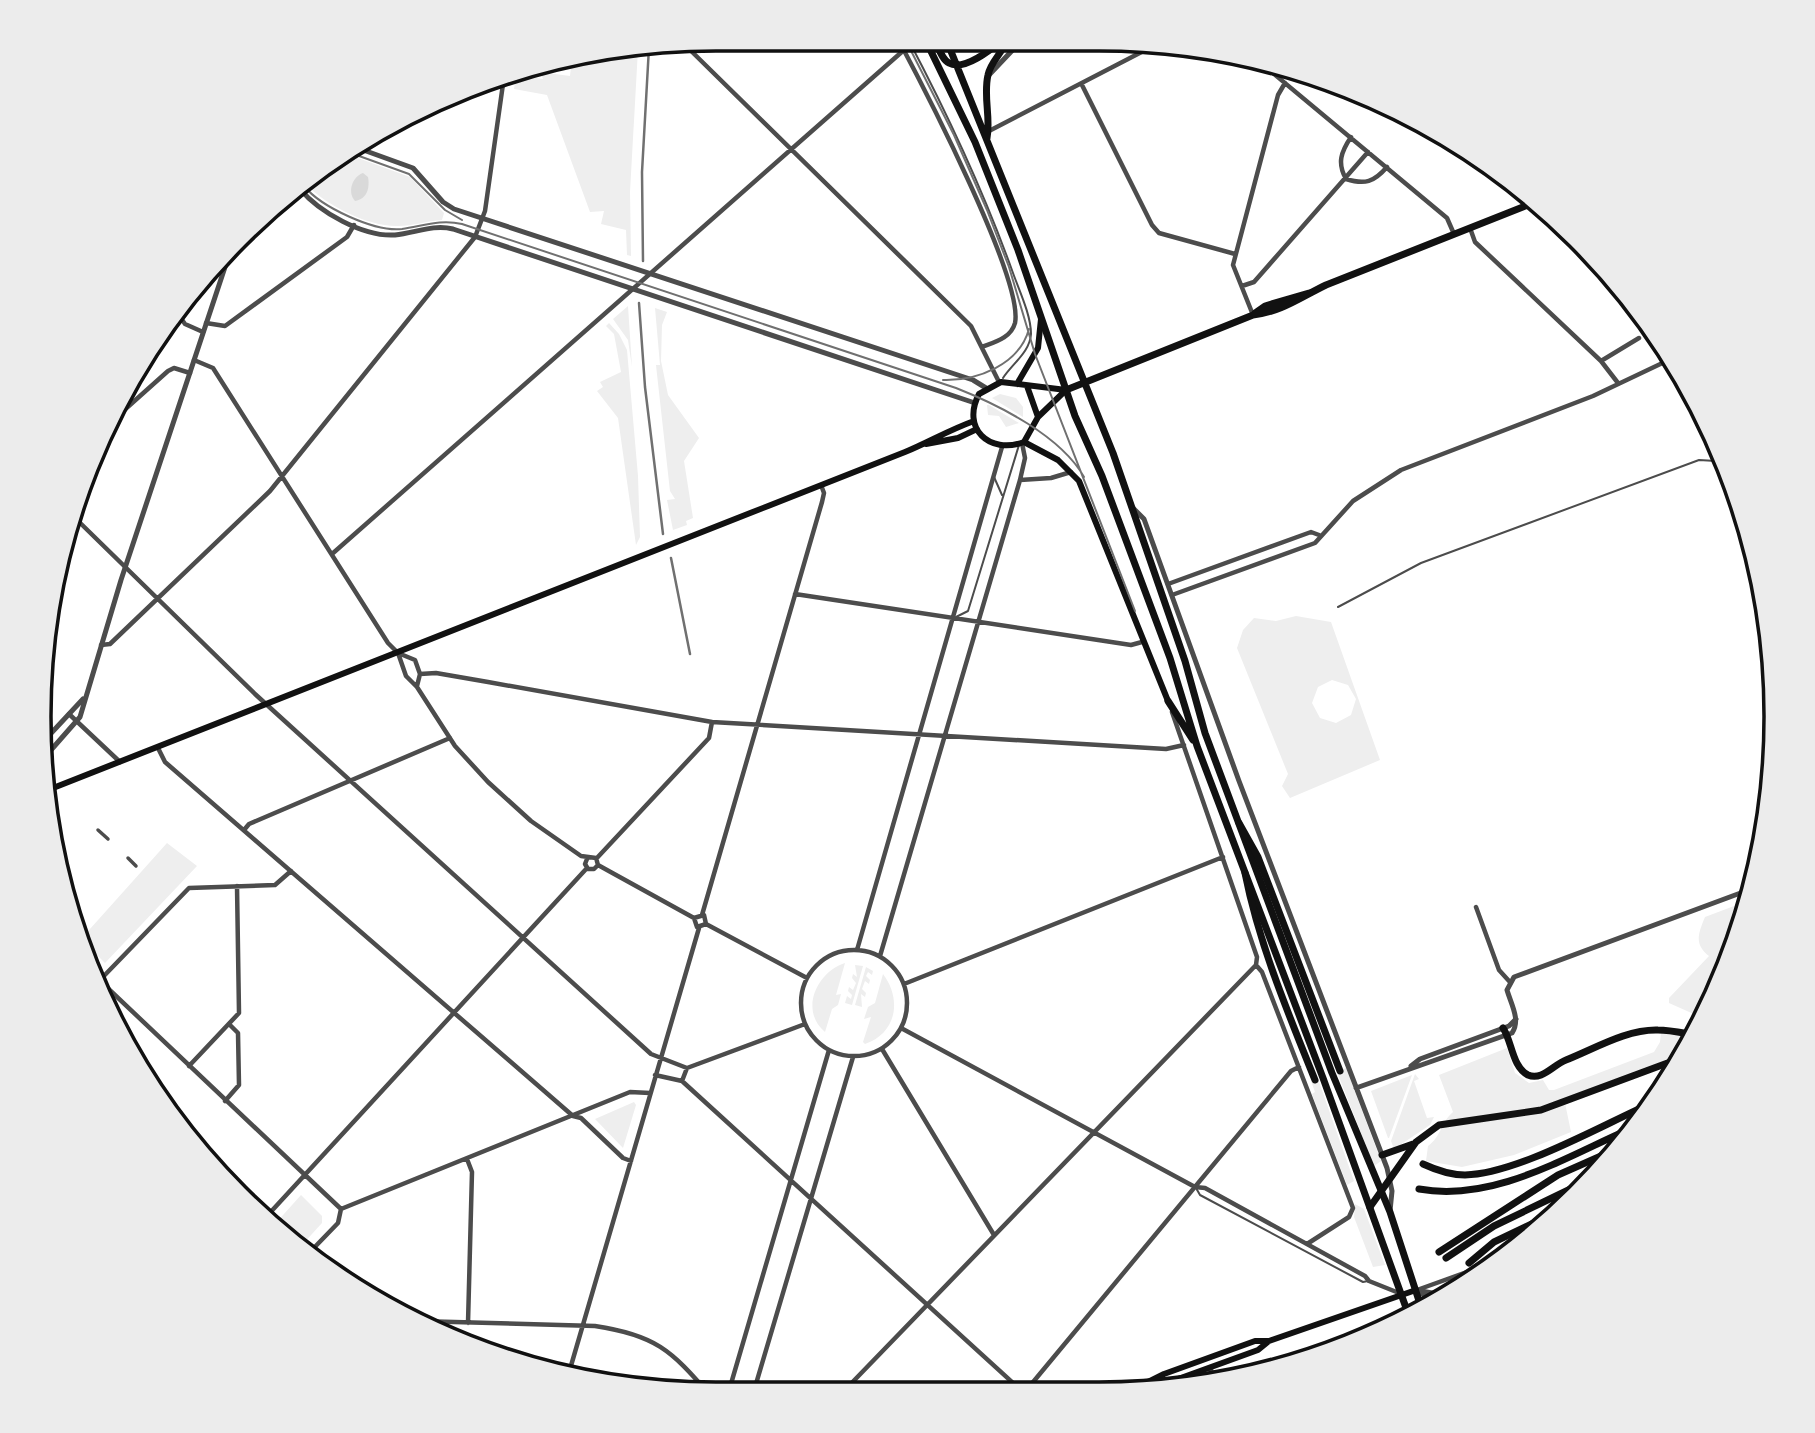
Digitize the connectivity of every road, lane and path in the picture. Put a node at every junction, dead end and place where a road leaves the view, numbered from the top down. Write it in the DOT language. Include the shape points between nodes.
graph roads {
  1 [pos="903,51"];
  2 [pos="904,51"];
  3 [pos="914,51"];
  4 [pos="931,51"];
  5 [pos="941,51"];
  6 [pos="952,51"];
  7 [pos="988,51"];
  8 [pos="1001,51"];
  9 [pos="1012,51"];
  10 [pos="692,52"];
  11 [pos="1142,52"];
  12 [pos="958,64"];
  13 [pos="1274,74"];
  14 [pos="987,77"];
  15 [pos="1285,83"];
  16 [pos="1082,85"];
  17 [pos="503,86"];
  18 [pos="987,135"];
  19 [pos="1351,137"];
  20 [pos="791,149"];
  21 [pos="366,151"];
  22 [pos="1368,152"];
  23 [pos="1387,167"];
  24 [pos="1346,179"];
  25 [pos="304,194"];
  26 [pos="1525,206"];
  27 [pos="484,218"];
  28 [pos="354,224"];
  29 [pos="1470,228"];
  30 [pos="1454,235"];
  31 [pos="475,237"];
  32 [pos="1235,254"];
  33 [pos="224,269"];
  34 [pos="650,274"];
  35 [pos="1242,286"];
  36 [pos="633,290"];
  37 [pos="1253,315"];
  38 [pos="1041,318"];
  39 [pos="182,320"];
  40 [pos="206,323"];
  41 [pos="203,332"];
  42 [pos="1639,338"];
  43 [pos="982,347"];
  44 [pos="194,360"];
  45 [pos="1601,361"];
  46 [pos="1662,363"];
  47 [pos="190,373"];
  48 [pos="1000,382"];
  49 [pos="1085,382"];
  50 [pos="1618,383"];
  51 [pos="1017,384"];
  52 [pos="1027,386"];
  53 [pos="986,388"];
  54 [pos="1066,390"];
  55 [pos="975,403"];
  56 [pos="128,406"];
  57 [pos="1038,417"];
  58 [pos="974,421"];
  59 [pos="977,429"];
  60 [pos="926,443"];
  61 [pos="1022,443"];
  62 [pos="1002,447"];
  63 [pos="1713,461"];
  64 [pos="1023,467"];
  65 [pos="1072,472"];
  66 [pos="282,477"];
  67 [pos="994,477"];
  68 [pos="1030,477"];
  69 [pos="1020,480"];
  70 [pos="821,485"];
  71 [pos="1002,496"];
  72 [pos="1133,508"];
  73 [pos="80,523"];
  74 [pos="1319,535"];
  75 [pos="332,554"];
  76 [pos="125,567"];
  77 [pos="1168,584"];
  78 [pos="795,594"];
  79 [pos="1172,595"];
  80 [pos="158,598"];
  81 [pos="1338,607"];
  82 [pos="968,611"];
  83 [pos="953,618"];
  84 [pos="977,622"];
  85 [pos="1142,642"];
  86 [pos="100,645"];
  87 [pos="398,653"];
  88 [pos="420,674"];
  89 [pos="417,687"];
  90 [pos="83,699"];
  91 [pos="1168,701"];
  92 [pos="267,705"];
  93 [pos="69,714"];
  94 [pos="78,720"];
  95 [pos="712,722"];
  96 [pos="757,725"];
  97 [pos="51,733"];
  98 [pos="918,736"];
  99 [pos="944,737"];
  100 [pos="450,738"];
  101 [pos="1184,745"];
  102 [pos="1197,746"];
  103 [pos="158,748"];
  104 [pos="52,749"];
  105 [pos="121,762"];
  106 [pos="349,780"];
  107 [pos="55,787"];
  108 [pos="1238,823"];
  109 [pos="97,830"];
  110 [pos="244,830"];
  111 [pos="108,839"];
  112 [pos="1223,857"];
  113 [pos="128,858"];
  114 [pos="587,859"];
  115 [pos="596,859"];
  116 [pos="598,865"];
  117 [pos="136,866"];
  118 [pos="587,868"];
  119 [pos="291,871"];
  120 [pos="1245,873"];
  121 [pos="237,886"];
  122 [pos="1741,893"];
  123 [pos="1476,907"];
  124 [pos="702,915"];
  125 [pos="694,918"];
  126 [pos="706,924"];
  127 [pos="699,928"];
  128 [pos="522,938"];
  129 [pos="857,950"];
  130 [pos="880,956"];
  131 [pos="1256,965"];
  132 [pos="103,974"];
  133 [pos="807,978"];
  134 [pos="1509,981"];
  135 [pos="904,984"];
  136 [pos="110,990"];
  137 [pos="455,1012"];
  138 [pos="229,1024"];
  139 [pos="805,1024"];
  140 [pos="901,1028"];
  141 [pos="1505,1031"];
  142 [pos="1684,1033"];
  143 [pos="882,1049"];
  144 [pos="829,1050"];
  145 [pos="853,1057"];
  146 [pos="660,1058"];
  147 [pos="1666,1064"];
  148 [pos="189,1066"];
  149 [pos="1299,1067"];
  150 [pos="687,1068"];
  151 [pos="1340,1071"];
  152 [pos="655,1075"];
  153 [pos="1315,1080"];
  154 [pos="682,1082"];
  155 [pos="1356,1088"];
  156 [pos="650,1094"];
  157 [pos="225,1101"];
  158 [pos="1634,1112"];
  159 [pos="573,1116"];
  160 [pos="1093,1133"];
  161 [pos="1616,1135"];
  162 [pos="1416,1142"];
  163 [pos="1382,1156"];
  164 [pos="1596,1158"];
  165 [pos="467,1159"];
  166 [pos="631,1161"];
  167 [pos="1423,1164"];
  168 [pos="304,1176"];
  169 [pos="1390,1177"];
  170 [pos="790,1182"];
  171 [pos="1195,1187"];
  172 [pos="1419,1189"];
  173 [pos="1380,1193"];
  174 [pos="1561,1194"];
  175 [pos="810,1199"];
  176 [pos="1370,1207"];
  177 [pos="341,1209"];
  178 [pos="272,1211"];
  179 [pos="1390,1212"];
  180 [pos="1525,1227"];
  181 [pos="994,1235"];
  182 [pos="1307,1244"];
  183 [pos="315,1248"];
  184 [pos="1439,1252"];
  185 [pos="1446,1258"];
  186 [pos="1475,1265"];
  187 [pos="1470,1267"];
  188 [pos="1369,1281"];
  189 [pos="1416,1290"];
  190 [pos="1431,1293"];
  191 [pos="1402,1294"];
  192 [pos="1426,1296"];
  193 [pos="1419,1300"];
  194 [pos="927,1306"];
  195 [pos="1406,1307"];
  196 [pos="440,1322"];
  197 [pos="468,1323"];
  198 [pos="583,1326"];
  199 [pos="1269,1341"];
  200 [pos="1222,1353"];
  201 [pos="571,1366"];
  202 [pos="1210,1367"];
  203 [pos="1212,1372"];
  204 [pos="1182,1377"];
  205 [pos="1153,1380"];
  206 [pos="698,1382"];
  207 [pos="732,1382"];
  208 [pos="757,1382"];
  209 [pos="853,1382"];
  210 [pos="1012,1382"];
  211 [pos="1033,1382"];
  1 -- 20 [label="street"];
  2 -- 43 [label="street" via="978,201 1014,297 1015,321 1010,333"];
  3 -- 48 [label="lane" via="975,176 1030,326 1024,353"];
  4 -- 38 [label="main road" via="975,142"];
  5 -- 12 [label="main road" via="946,61"];
  6 -- 12 [label="main road"];
  7 -- 12 [label="main road"];
  8 -- 14 [label="main road"];
  9 -- 14 [label="street"];
  10 -- 20 [label="street"];
  11 -- 16 [label="street"];
  12 -- 18 [label="main road"];
  13 -- 15 [label="street"];
  14 -- 18 [label="main road"];
  15 -- 19 [label="street"];
  15 -- 32 [label="street"];
  16 -- 18 [label="street"];
  16 -- 32 [label="street" via="1159,233"];
  17 -- 27 [label="street"];
  18 -- 49 [label="main road"];
  19 -- 22 [label="street"];
  19 -- 24 [label="street" via="1341,152"];
  20 -- 34 [label="street"];
  20 -- 43 [label="street" via="971,326"];
  21 -- 27 [label="street" via="413,168 443,202"];
  22 -- 23 [label="street"];
  22 -- 24 [label="street"];
  23 -- 24 [label="street" via="1376,180 1366,183"];
  23 -- 30 [label="street" via="1447,218"];
  24 -- 35 [label="street" via="1256,279"];
  25 -- 28 [label="street" via="319,209"];
  26 -- 29 [label="main road"];
  27 -- 31 [label="street"];
  27 -- 34 [label="street"];
  28 -- 31 [label="street" via="390,235 445,227"];
  28 -- 40 [label="street" via="347,237 225,326"];
  29 -- 30 [label="main road"];
  29 -- 45 [label="street" via="1475,242"];
  30 -- 37 [label="main road" via="1310,293 1265,306"];
  31 -- 36 [label="street"];
  31 -- 66 [label="street"];
  32 -- 35 [label="street" via="1233,265"];
  33 -- 40 [label="street"];
  34 -- 36 [label="street"];
  34 -- 53 [label="street"];
  35 -- 37 [label="street"];
  36 -- 55 [label="street"];
  36 -- 75 [label="street"];
  37 -- 49 [label="main road"];
  38 -- 51 [label="main road" via="1038,348"];
  38 -- 54 [label="main road"];
  39 -- 41 [label="street"];
  40 -- 41 [label="street"];
  41 -- 44 [label="street"];
  42 -- 45 [label="street"];
  43 -- 48 [label="street"];
  44 -- 47 [label="street"];
  44 -- 66 [label="street" via="213,368"];
  45 -- 50 [label="street"];
  46 -- 50 [label="street"];
  47 -- 56 [label="street" via="174,368 168,371"];
  47 -- 76 [label="street"];
  48 -- 51 [label="main road"];
  48 -- 53 [label="main road"];
  49 -- 54 [label="main road"];
  49 -- 72 [label="main road"];
  50 -- 74 [label="street" via="1401,470 1364,492"];
  51 -- 52 [label="main road"];
  52 -- 54 [label="main road"];
  52 -- 57 [label="main road"];
  53 -- 55 [label="main road"];
  54 -- 57 [label="main road"];
  54 -- 102 [label="main road" via="1165,645"];
  55 -- 58 [label="main road"];
  57 -- 61 [label="main road"];
  58 -- 59 [label="main road"];
  58 -- 60 [label="main road"];
  59 -- 60 [label="main road" via="958,438"];
  59 -- 62 [label="main road"];
  60 -- 70 [label="main road"];
  61 -- 62 [label="main road"];
  61 -- 64 [label="street"];
  61 -- 65 [label="main road"];
  61 -- 71 [label="lane"];
  62 -- 67 [label="street"];
  63 -- 81 [label="lane" via="1699,460 1421,563"];
  64 -- 68 [label="street"];
  64 -- 69 [label="street"];
  65 -- 68 [label="street"];
  65 -- 85 [label="main road" via="1087,499"];
  66 -- 75 [label="street"];
  66 -- 80 [label="street"];
  67 -- 71 [label="lane"];
  67 -- 83 [label="street"];
  68 -- 69 [label="street"];
  69 -- 84 [label="street"];
  70 -- 78 [label="street" via="824,493"];
  70 -- 87 [label="main road"];
  71 -- 82 [label="lane"];
  72 -- 77 [label="street" via="1144,519"];
  72 -- 108 [label="main road"];
  73 -- 76 [label="street"];
  74 -- 77 [label="street" via="1311,532"];
  74 -- 79 [label="street" via="1315,543"];
  75 -- 87 [label="street"];
  76 -- 80 [label="street"];
  76 -- 86 [label="street"];
  77 -- 79 [label="street"];
  78 -- 83 [label="street"];
  78 -- 96 [label="street"];
  79 -- 155 [label="street"];
  80 -- 86 [label="street" via="110,644"];
  80 -- 92 [label="street"];
  82 -- 83 [label="lane"];
  82 -- 84 [label="lane"];
  83 -- 84 [label="street"];
  83 -- 98 [label="street"];
  84 -- 85 [label="street" via="1131,645"];
  84 -- 99 [label="street"];
  85 -- 91 [label="main road"];
  86 -- 90 [label="street"];
  87 -- 88 [label="street" via="415,660"];
  87 -- 89 [label="street" via="405,676"];
  87 -- 92 [label="main road"];
  88 -- 89 [label="street"];
  88 -- 95 [label="street" via="436,673"];
  89 -- 100 [label="street"];
  90 -- 93 [label="street"];
  90 -- 94 [label="street"];
  91 -- 101 [label="street"];
  91 -- 102 [label="main road"];
  92 -- 103 [label="main road"];
  92 -- 106 [label="street"];
  93 -- 94 [label="street"];
  93 -- 97 [label="street"];
  94 -- 104 [label="street"];
  94 -- 105 [label="street"];
  95 -- 96 [label="street"];
  95 -- 115 [label="street" via="709,737"];
  96 -- 98 [label="street"];
  96 -- 124 [label="street"];
  98 -- 99 [label="street"];
  98 -- 129 [label="street"];
  99 -- 101 [label="street" via="1166,750"];
  99 -- 130 [label="street"];
  100 -- 106 [label="street"];
  100 -- 114 [label="street" via="488,782 531,821"];
  101 -- 112 [label="street"];
  102 -- 120 [label="main road"];
  103 -- 105 [label="main road"];
  103 -- 110 [label="street" via="165,762"];
  105 -- 107 [label="main road"];
  106 -- 110 [label="street"];
  106 -- 128 [label="street"];
  108 -- 151 [label="main road" via="1258,857"];
  108 -- 173 [label="main road"];
  109 -- 111 [label="street"];
  110 -- 119 [label="street"];
  112 -- 131 [label="street"];
  112 -- 135 [label="street"];
  113 -- 117 [label="street"];
  114 -- 115 [label="street"];
  114 -- 118 [label="street"];
  115 -- 116 [label="street"];
  116 -- 118 [label="street"];
  116 -- 125 [label="street"];
  118 -- 128 [label="street"];
  119 -- 121 [label="street" via="278,884"];
  119 -- 137 [label="street"];
  120 -- 153 [label="main road" via="1282,997"];
  120 -- 176 [label="main road"];
  121 -- 132 [label="street" via="189,888"];
  121 -- 138 [label="street" via="240,1011"];
  122 -- 134 [label="street"];
  123 -- 134 [label="street" via="1501,974"];
  124 -- 125 [label="street"];
  124 -- 126 [label="street"];
  125 -- 127 [label="street"];
  126 -- 127 [label="street"];
  126 -- 133 [label="street"];
  127 -- 146 [label="street"];
  128 -- 137 [label="street"];
  128 -- 146 [label="street"];
  129 -- 130 [label="street"];
  129 -- 133 [label="street" via="832,955"];
  130 -- 135 [label="street"];
  131 -- 149 [label="street"];
  131 -- 160 [label="street"];
  133 -- 139 [label="street" via="802,992"];
  134 -- 141 [label="street" via="1507,990 1516,1020 1514,1031"];
  135 -- 140 [label="street" via="908,1000"];
  136 -- 148 [label="street"];
  137 -- 159 [label="street"];
  137 -- 168 [label="street"];
  138 -- 148 [label="street"];
  138 -- 157 [label="street" via="238,1032 239,1086"];
  139 -- 144 [label="street"];
  139 -- 150 [label="street"];
  140 -- 143 [label="street"];
  140 -- 160 [label="street"];
  141 -- 142 [label="main road" via="1518,1066 1534,1076 1639,1032"];
  141 -- 155 [label="street" via="1421,1067"];
  143 -- 145 [label="street"];
  143 -- 181 [label="street"];
  144 -- 145 [label="street"];
  144 -- 170 [label="street"];
  145 -- 175 [label="street"];
  146 -- 150 [label="street"];
  146 -- 152 [label="street"];
  147 -- 162 [label="main road" via="1541,1110 1439,1125"];
  148 -- 157 [label="street"];
  149 -- 171 [label="street"];
  149 -- 182 [label="street" via="1353,1208 1349,1217"];
  150 -- 154 [label="street"];
  152 -- 154 [label="street"];
  152 -- 156 [label="street"];
  154 -- 170 [label="street"];
  155 -- 163 [label="street"];
  156 -- 159 [label="street" via="630,1093"];
  156 -- 166 [label="street"];
  157 -- 168 [label="street"];
  158 -- 167 [label="main road" via="1496,1170 1463,1175"];
  159 -- 165 [label="street"];
  159 -- 166 [label="street" via="582,1118"];
  160 -- 171 [label="street"];
  160 -- 181 [label="street"];
  161 -- 172 [label="main road" via="1503,1183 1465,1192"];
  162 -- 163 [label="main road"];
  162 -- 169 [label="main road"];
  163 -- 169 [label="street"];
  164 -- 184 [label="main road" via="1558,1175"];
  165 -- 177 [label="street"];
  165 -- 197 [label="street" via="472,1172"];
  166 -- 198 [label="street"];
  168 -- 177 [label="street"];
  168 -- 178 [label="street"];
  169 -- 173 [label="main road"];
  169 -- 179 [label="street"];
  170 -- 175 [label="street"];
  170 -- 207 [label="street"];
  171 -- 182 [label="street" via="1205,1188"];
  171 -- 188 [label="lane" via="1200,1195 1363,1282"];
  171 -- 211 [label="street"];
  173 -- 176 [label="main road"];
  173 -- 179 [label="main road"];
  174 -- 185 [label="main road" via="1494,1226"];
  175 -- 194 [label="street"];
  175 -- 208 [label="street"];
  176 -- 191 [label="main road"];
  177 -- 183 [label="street" via="338,1223"];
  179 -- 189 [label="main road"];
  180 -- 187 [label="main road" via="1494,1242"];
  181 -- 194 [label="street"];
  182 -- 188 [label="street"];
  186 -- 187 [label="street"];
  187 -- 189 [label="street"];
  188 -- 191 [label="street"];
  189 -- 190 [label="street"];
  189 -- 191 [label="main road"];
  189 -- 192 [label="street"];
  189 -- 193 [label="main road"];
  191 -- 195 [label="main road"];
  191 -- 199 [label="main road"];
  194 -- 209 [label="street"];
  194 -- 210 [label="street"];
  196 -- 197 [label="street"];
  197 -- 198 [label="street"];
  198 -- 201 [label="street"];
  198 -- 206 [label="street" via="622,1330 655,1342 677,1357"];
  199 -- 200 [label="main road"];
  199 -- 202 [label="main road" via="1258,1350"];
  200 -- 202 [label="main road"];
  200 -- 205 [label="main road"];
  202 -- 203 [label="street"];
  202 -- 204 [label="main road"];
}
